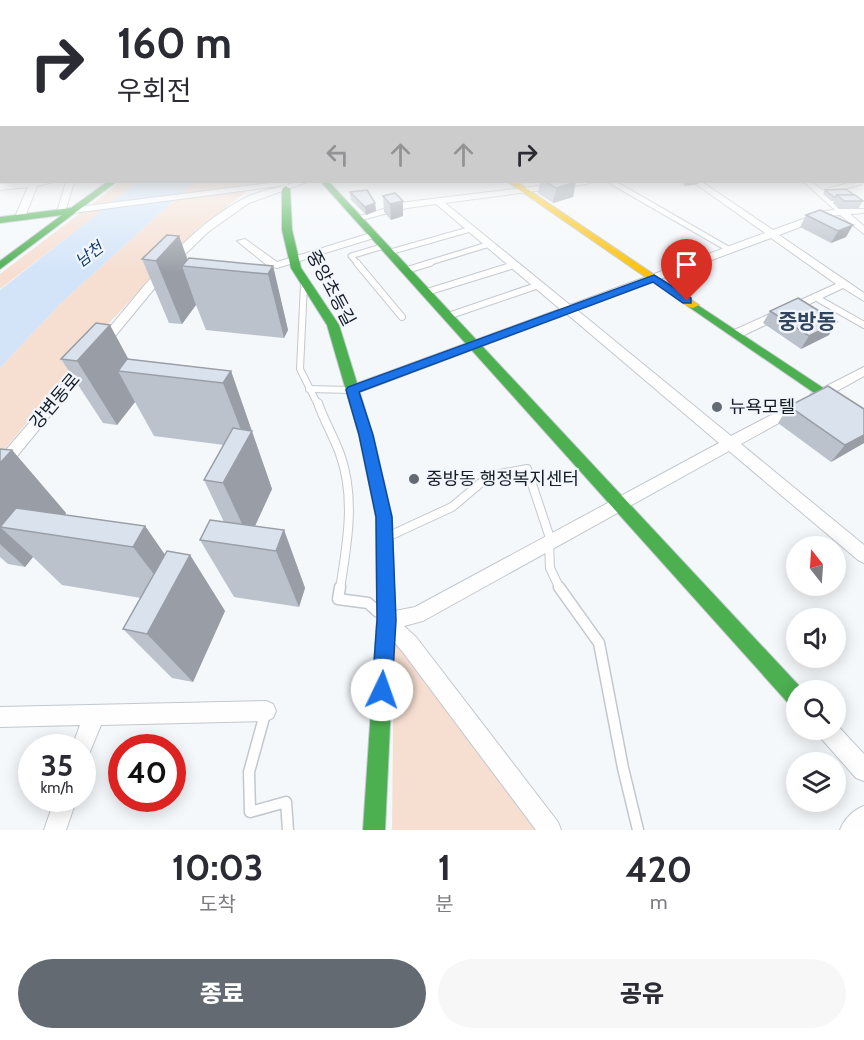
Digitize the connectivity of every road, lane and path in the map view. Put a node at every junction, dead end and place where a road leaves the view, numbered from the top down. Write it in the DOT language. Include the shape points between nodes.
graph roads {
  1 [pos="28,196"];
  2 [pos="69,196"];
  3 [pos="91,196"];
  4 [pos="194,196"];
  5 [pos="259,196"];
  6 [pos="285,196"];
  7 [pos="338,196"];
  8 [pos="479,196"];
  9 [pos="532,196"];
  10 [pos="636,196"];
  11 [pos="717,196"];
  12 [pos="823,196"];
  13 [pos="438,201"];
  14 [pos="67,211"];
  15 [pos="863,211"];
  16 [pos="842,212"];
  17 [pos="20,217"];
  18 [pos="358,218"];
  19 [pos="0,220"];
  20 [pos="471,229"];
  21 [pos="864,231"];
  22 [pos="772,234"];
  23 [pos="374,235"];
  24 [pos="242,241"];
  25 [pos="490,244"];
  26 [pos="387,249"];
  27 [pos="730,250"];
  28 [pos="7,257"];
  29 [pos="174,260"];
  30 [pos="187,261"];
  31 [pos="294,261"];
  32 [pos="258,265"];
  33 [pos="274,265"];
  34 [pos="514,265"];
  35 [pos="0,266"];
  36 [pos="407,270"];
  37 [pos="654,278"];
  38 [pos="304,282"];
  39 [pos="539,285"];
  40 [pos="842,285"];
  41 [pos="427,292"];
  42 [pos="815,297"];
  43 [pos="864,298"];
  44 [pos="568,310"];
  45 [pos="448,316"];
  46 [pos="402,317"];
  47 [pos="864,325"];
  48 [pos="736,334"];
  49 [pos="474,345"];
  50 [pos="864,371"];
  51 [pos="309,389"];
  52 [pos="352,390"];
  53 [pos="823,393"];
  54 [pos="864,422"];
  55 [pos="728,443"];
  56 [pos="0,467"];
  57 [pos="619,503"];
  58 [pos="385,538"];
  59 [pos="550,541"];
  60 [pos="864,555"];
  61 [pos="387,620"];
  62 [pos="786,686"];
  63 [pos="266,711"];
  64 [pos="94,715"];
  65 [pos="0,717"];
  66 [pos="87,734"];
  67 [pos="836,740"];
  68 [pos="864,770"];
  69 [pos="61,812"];
  70 [pos="864,817"];
  71 [pos="55,830"];
  72 [pos="288,830"];
  73 [pos="374,830"];
  74 [pos="550,830"];
  75 [pos="638,830"];
  76 [pos="851,830"];
  1 -- 17 [label="street"];
  2 -- 14 [label="street"];
  3 -- 14 [label="street"];
  4 -- 14 [label="street"];
  5 -- 29 [label="street, 강변동로" via="224,215"];
  6 -- 31 [label="street, 중앙초등길"];
  7 -- 18 [label="street"];
  8 -- 13 [label="street"];
  9 -- 37 [label="street"];
  10 -- 27 [label="lane"];
  11 -- 22 [label="street"];
  12 -- 16 [label="street"];
  13 -- 18 [label="street" via="400,206"];
  13 -- 20 [label="street"];
  14 -- 17 [label="street"];
  14 -- 28 [label="street"];
  15 -- 16 [label="street"];
  16 -- 21 [label="street"];
  16 -- 22 [label="street" via="828,213"];
  17 -- 19 [label="street"];
  18 -- 23 [label="street"];
  20 -- 25 [label="street"];
  20 -- 26 [label="lane"];
  22 -- 27 [label="street"];
  22 -- 40 [label="street"];
  23 -- 26 [label="street"];
  23 -- 31 [label="street"];
  24 -- 33 [label="street"];
  25 -- 34 [label="street"];
  25 -- 36 [label="lane"];
  26 -- 36 [label="street"];
  26 -- 46 [label="lane" via="351,256"];
  27 -- 37 [label="street"];
  28 -- 35 [label="street"];
  29 -- 30 [label="street"];
  29 -- 56 [label="street, 강변동로"];
  31 -- 33 [label="street"];
  31 -- 38 [label="street, 중앙초등길"];
  32 -- 33 [label="street"];
  34 -- 39 [label="street"];
  34 -- 41 [label="lane"];
  36 -- 41 [label="street"];
  37 -- 44 [label="street"];
  37 -- 48 [label="street"];
  38 -- 51 [label="lane" via="300,369"];
  38 -- 52 [label="street, 중앙초등길" via="333,325"];
  39 -- 44 [label="street"];
  39 -- 45 [label="lane"];
  40 -- 42 [label="street"];
  40 -- 43 [label="street"];
  41 -- 45 [label="street"];
  42 -- 47 [label="lane"];
  42 -- 48 [label="street"];
  44 -- 49 [label="street"];
  44 -- 55 [label="street"];
  45 -- 49 [label="street"];
  48 -- 53 [label="street"];
  49 -- 52 [label="street"];
  49 -- 57 [label="street"];
  50 -- 53 [label="street"];
  51 -- 52 [label="lane"];
  51 -- 61 [label="lane" via="318,400 344,466 349,500 349,535 338,599 368,603"];
  52 -- 58 [label="street, 중앙초등길" via="380,496"];
  53 -- 54 [label="street"];
  53 -- 55 [label="street"];
  55 -- 57 [label="street"];
  55 -- 60 [label="street"];
  57 -- 59 [label="street"];
  57 -- 62 [label="street"];
  58 -- 59 [label="lane" via="452,507 489,476 527,469"];
  58 -- 61 [label="street, 중앙초등길"];
  59 -- 61 [label="street" via="417,615"];
  59 -- 75 [label="lane" via="550,568 562,594 599,643"];
  61 -- 73 [label="street, 중앙초등길"];
  61 -- 74 [label="street" via="410,644"];
  63 -- 64 [label="street"];
  63 -- 72 [label="lane" via="249,772 250,812 286,802"];
  64 -- 65 [label="street"];
  64 -- 66 [label="street"];
  67 -- 68 [label="street"];
  69 -- 71 [label="street"];
  70 -- 76 [label="street"];
}
